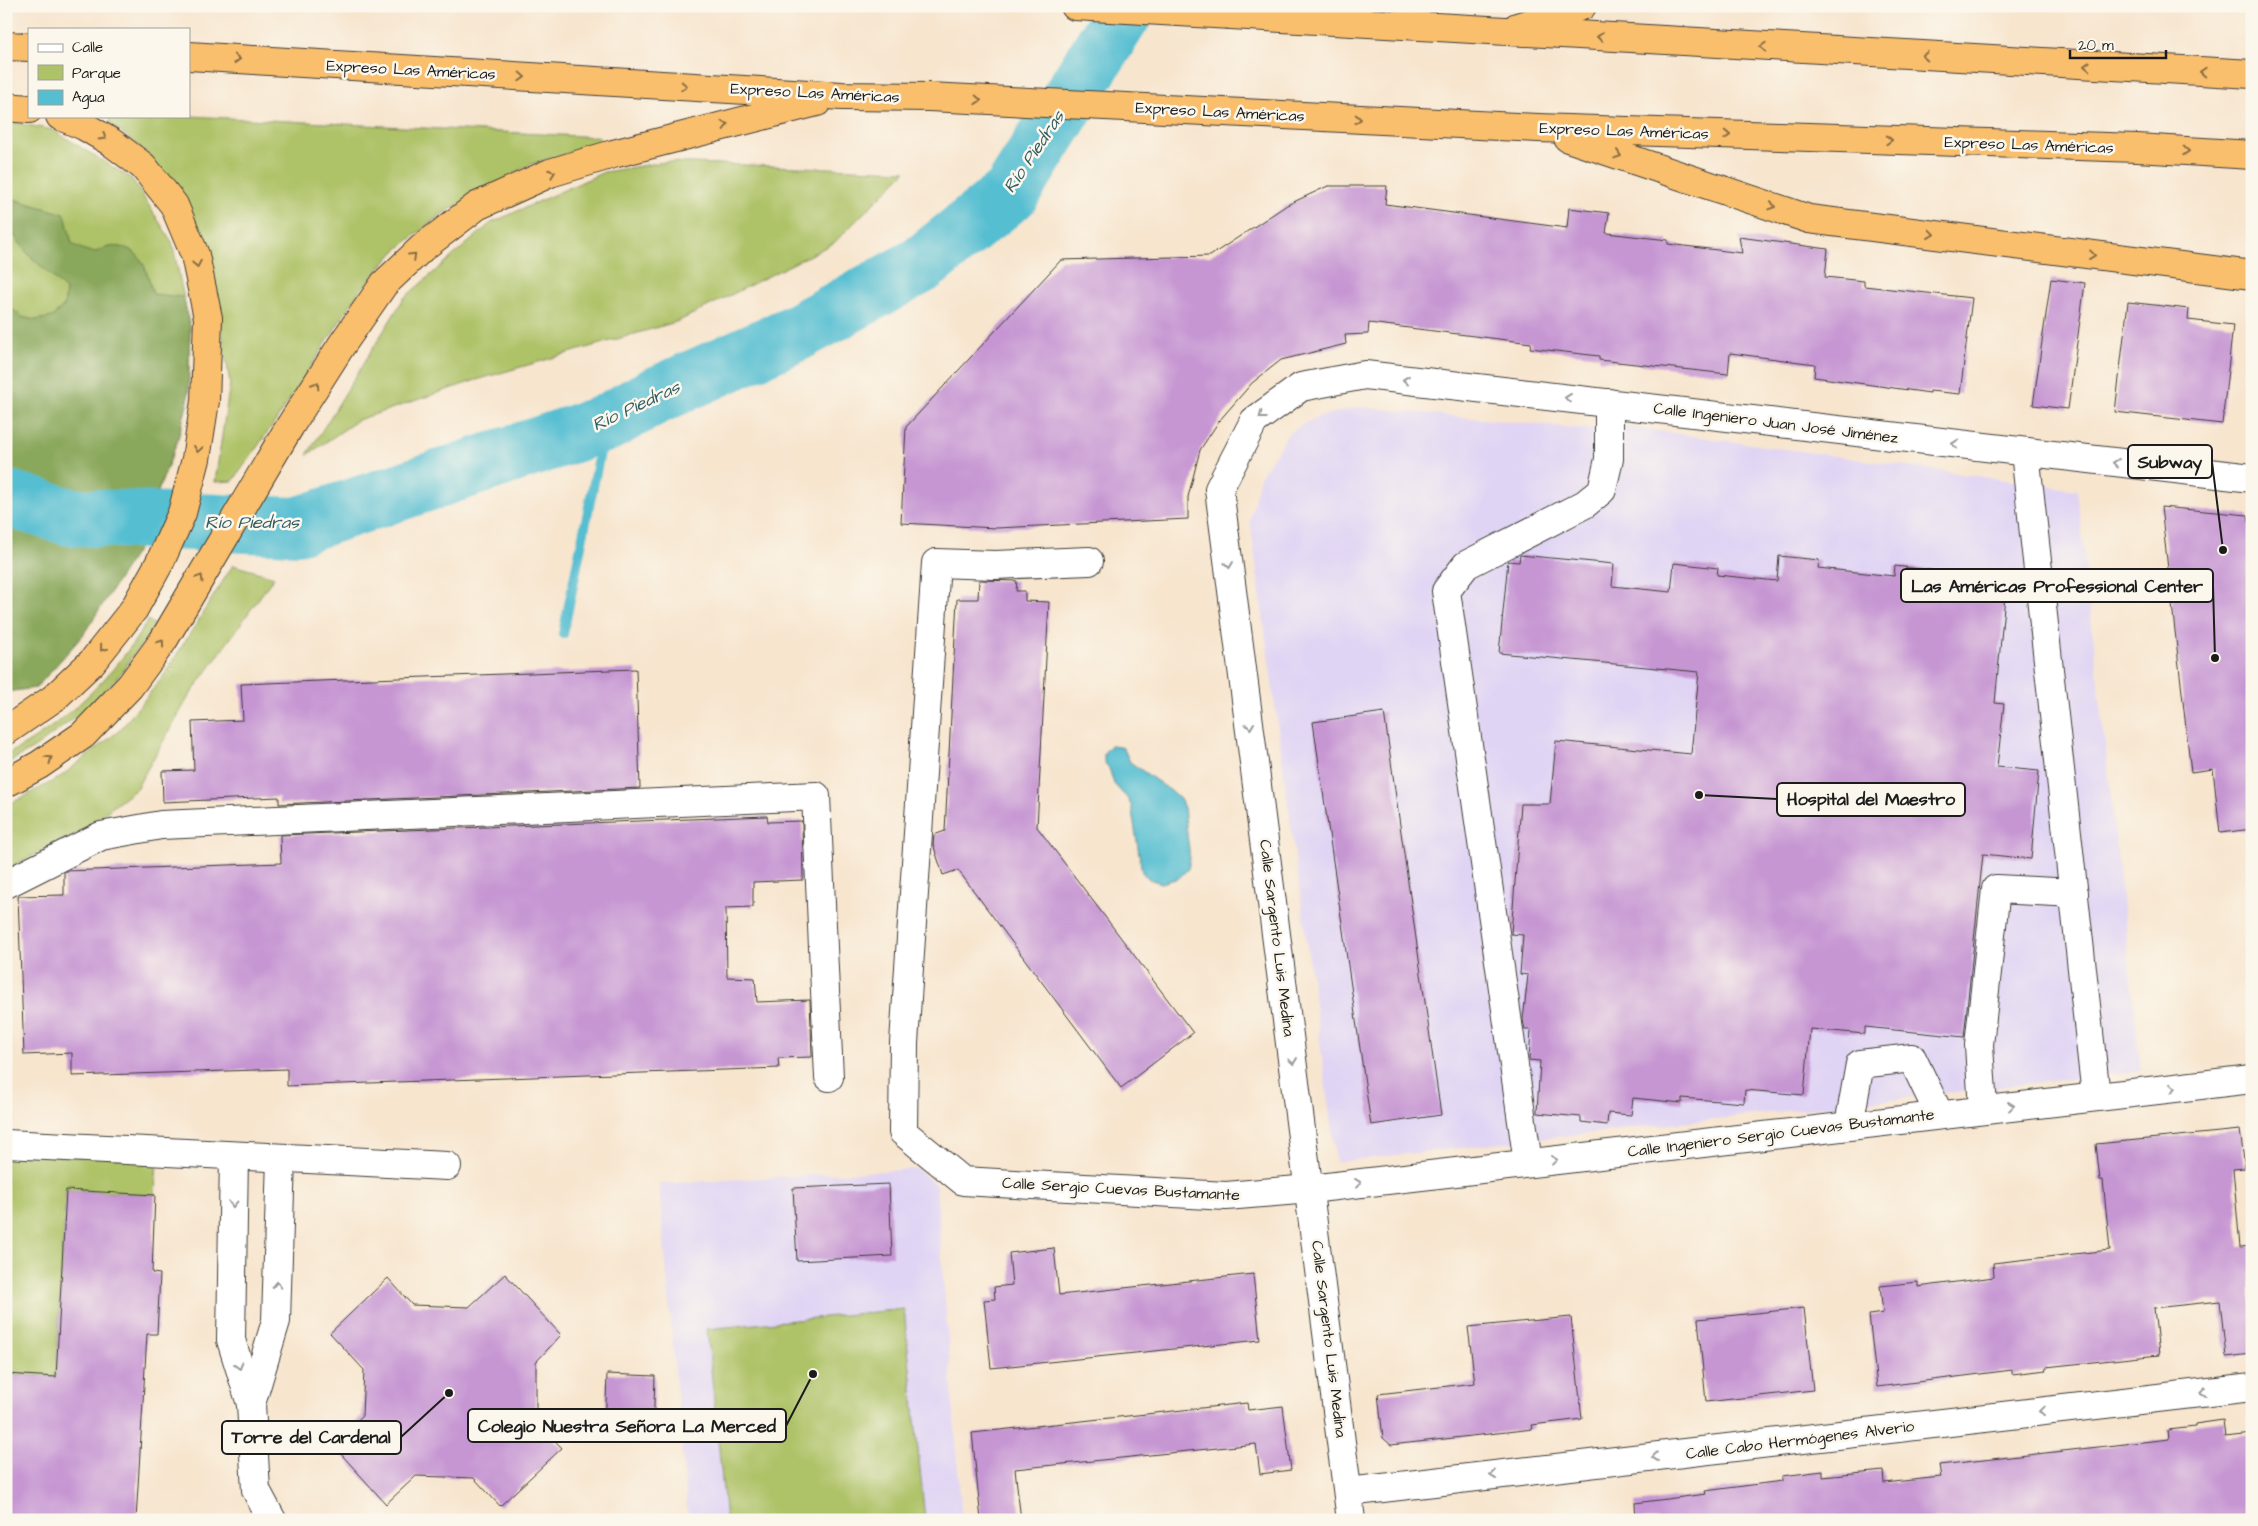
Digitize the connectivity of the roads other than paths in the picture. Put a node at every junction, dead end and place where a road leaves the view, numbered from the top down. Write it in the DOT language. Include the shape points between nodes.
graph roads {
  1 [pos="1075,6"];
  2 [pos="1582,6"];
  3 [pos="1503,32"];
  4 [pos="6,46"];
  5 [pos="28,47"];
  6 [pos="190,56"];
  7 [pos="2252,74"];
  8 [pos="842,96"];
  9 [pos="6,107"];
  10 [pos="28,109"];
  11 [pos="64,118"];
  12 [pos="1538,128"];
  13 [pos="2252,155"];
  14 [pos="2252,275"];
  15 [pos="1301,387"];
  16 [pos="1609,403"];
  17 [pos="2025,452"];
  18 [pos="2252,478"];
  19 [pos="1089,561"];
  20 [pos="6,730"];
  21 [pos="6,783"];
  22 [pos="6,884"];
  23 [pos="2074,893"];
  24 [pos="829,1077"];
  25 [pos="2252,1079"];
  26 [pos="2096,1096"];
  27 [pos="1983,1110"];
  28 [pos="1939,1114"];
  29 [pos="1848,1125"];
  30 [pos="6,1144"];
  31 [pos="234,1156"];
  32 [pos="281,1158"];
  33 [pos="1528,1163"];
  34 [pos="447,1166"];
  35 [pos="1310,1189"];
  36 [pos="2252,1387"];
  37 [pos="251,1404"];
  38 [pos="1348,1492"];
  39 [pos="272,1520"];
  40 [pos="1351,1520"];
  1 -- 3 [label="highway"];
  2 -- 3 [label="highway"];
  7 -- 3 [label="highway, one-way"];
  4 -- 5 [label="highway"];
  6 -- 8 [label="highway, Expreso Las Américas, one-way"];
  8 -- 12 [label="highway, Expreso Las Américas, one-way" via="929,97"];
  21 -- 8 [label="highway, one-way" via="83,735 130,686 175,620 341,346 384,284 422,248 477,206 550,173"];
  9 -- 10 [label="highway"];
  11 -- 20 [label="highway, one-way" via="91,130 143,166 174,206 196,255 208,318 205,401 196,459 182,513 134,610 92,662 54,698"];
  12 -- 13 [label="highway, Expreso Las Américas, one-way" via="2137,148"];
  12 -- 14 [label="highway, one-way" via="1809,219"];
  16 -- 15 [label="street, Calle Ingeniero Juan José Jiménez, one-way" via="1365,375"];
  15 -- 35 [label="street, Calle Sargento Luis Medina, one-way" via="1254,421 1219,490"];
  17 -- 16 [label="street, Calle Ingeniero Juan José Jiménez, one-way"];
  16 -- 33 [label="street" via="1608,459 1602,490 1585,504 1466,565 1446,591"];
  18 -- 17 [label="street, Calle Ingeniero Juan José Jiménez, one-way"];
  17 -- 23 [label="street"];
  19 -- 35 [label="street, Calle Sergio Cuevas Bustamante" via="995,565 936,563 905,1033 903,1132 962,1181 1226,1196"];
  22 -- 24 [label="street" via="102,836 161,825 816,796"];
  23 -- 26 [label="street"];
  23 -- 27 [label="street" via="1996,889 1979,1045"];
  26 -- 25 [label="street, Calle Ingeniero Sergio Cuevas Bustamante, one-way"];
  27 -- 26 [label="street, Calle Ingeniero Sergio Cuevas Bustamante, one-way"];
  27 -- 28 [label="street, Calle Ingeniero Sergio Cuevas Bustamante"];
  28 -- 29 [label="street, Calle Ingeniero Sergio Cuevas Bustamante"];
  28 -- 29 [label="street" via="1912,1058 1860,1064"];
  33 -- 29 [label="street, Calle Ingeniero Sergio Cuevas Bustamante, one-way"];
  30 -- 31 [label="street"];
  31 -- 32 [label="street"];
  31 -- 37 [label="street, one-way" via="231,1340"];
  32 -- 34 [label="street"];
  37 -- 32 [label="street, one-way" via="276,1321"];
  35 -- 33 [label="street, Calle Ingeniero Sergio Cuevas Bustamante, one-way"];
  35 -- 38 [label="street, Calle Sargento Luis Medina"];
  36 -- 38 [label="street, Calle Cabo Hermógenes Alverio, one-way"];
  37 -- 39 [label="street" via="256,1490"];
  38 -- 40 [label="street, Calle Sargento Luis Medina"];
}
